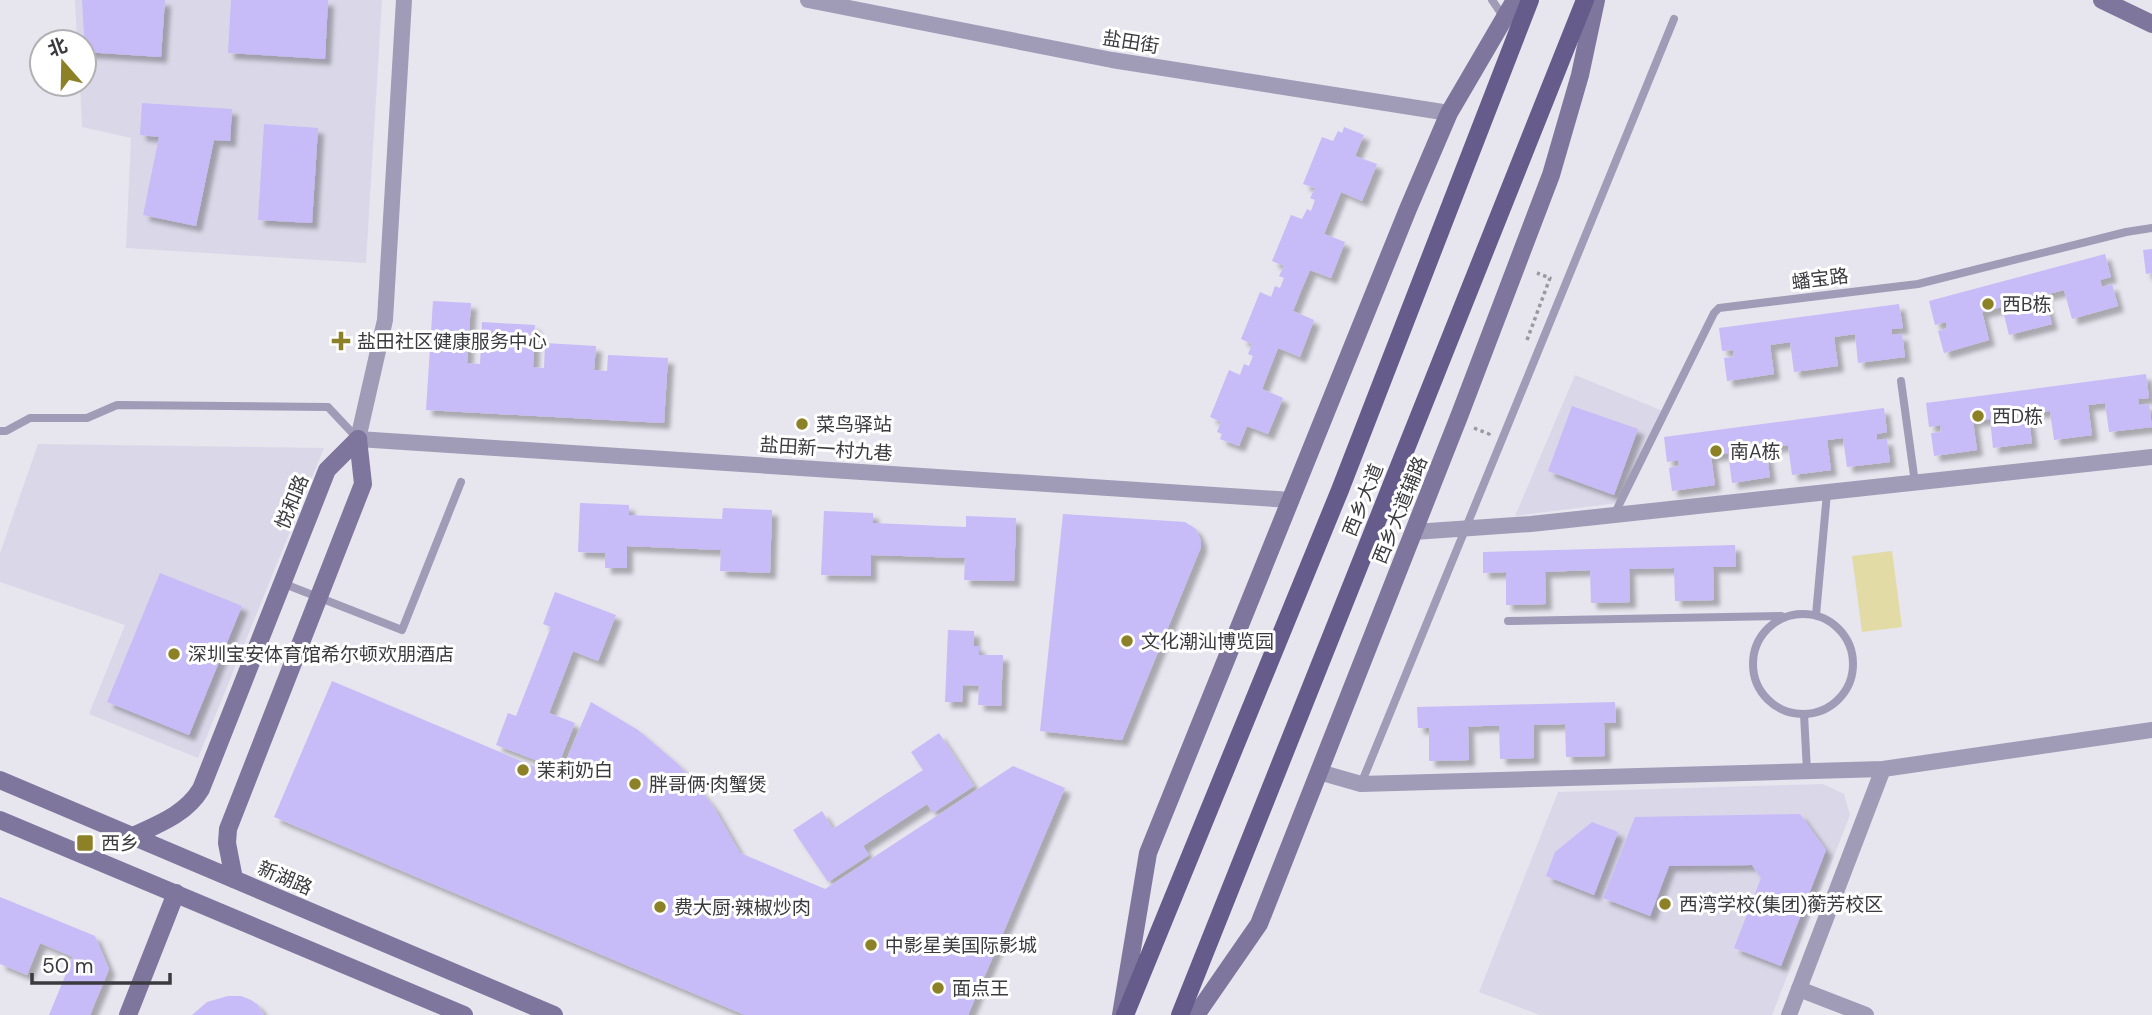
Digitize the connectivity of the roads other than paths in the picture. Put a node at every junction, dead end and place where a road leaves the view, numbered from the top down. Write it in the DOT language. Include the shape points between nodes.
graph roads {
  1 [pos="404,0"];
  2 [pos="808,0"];
  3 [pos="1492,0"];
  4 [pos="1514,0"];
  5 [pos="1530,0"];
  6 [pos="1585,0"];
  7 [pos="1596,0"];
  8 [pos="2102,0"];
  9 [pos="1504,18"];
  10 [pos="1674,19"];
  11 [pos="2152,24"];
  12 [pos="1518,29"];
  13 [pos="1449,113"];
  14 [pos="2152,228"];
  15 [pos="1901,382"];
  16 [pos="0,431"];
  17 [pos="358,439"];
  18 [pos="2152,457"];
  19 [pos="461,482"];
  20 [pos="1915,483"];
  21 [pos="1827,493"];
  22 [pos="1291,500"];
  23 [pos="1614,515"];
  24 [pos="1466,529"];
  25 [pos="1414,532"];
  26 [pos="282,583"];
  27 [pos="318,597"];
  28 [pos="1816,615"];
  29 [pos="1784,616"];
  30 [pos="1508,621"];
  31 [pos="1804,714"];
  32 [pos="2152,730"];
  33 [pos="1883,769"];
  34 [pos="1807,771"];
  35 [pos="1319,772"];
  36 [pos="0,780"];
  37 [pos="1361,784"];
  38 [pos="0,820"];
  39 [pos="133,836"];
  40 [pos="234,879"];
  41 [pos="176,893"];
  42 [pos="1799,989"];
  43 [pos="128,1015"];
  44 [pos="464,1015"];
  45 [pos="554,1015"];
  46 [pos="1123,1015"];
  47 [pos="1180,1015"];
  48 [pos="1196,1015"];
  49 [pos="1789,1015"];
  50 [pos="1866,1015"];
  1 -- 17 [label="street" via="385,320"];
  2 -- 13 [label="street, 盐田街" via="1112,60"];
  3 -- 9 [label="lane"];
  4 -- 9 [label="street"];
  5 -- 12 [label="main road, 西乡大道"];
  6 -- 47 [label="main road, 西乡大道"];
  7 -- 25 [label="street, 西乡大道辅路" via="1551,174"];
  8 -- 11 [label="street"];
  9 -- 12 [label="lane"];
  9 -- 13 [label="street"];
  10 -- 24 [label="lane"];
  12 -- 46 [label="main road, 西乡大道" via="1340,490"];
  13 -- 22 [label="street"];
  14 -- 23 [label="lane, 蟠宝路" via="1918,284 1718,309"];
  15 -- 20 [label="lane"];
  16 -- 17 [label="lane" via="30,418 87,418 117,405 328,407"];
  17 -- 22 [label="street, 盐田新一村九巷"];
  17 -- 26 [label="street, 悦和路" via="327,470"];
  17 -- 27 [label="street" via="363,484"];
  18 -- 20 [label="street"];
  19 -- 27 [label="lane" via="402,630"];
  20 -- 21 [label="street"];
  21 -- 23 [label="street"];
  21 -- 28 [label="lane"];
  22 -- 46 [label="street" via="1147,853"];
  23 -- 24 [label="street"];
  24 -- 25 [label="street"];
  24 -- 37 [label="lane"];
  25 -- 35 [label="street, 西乡大道辅路"];
  26 -- 27 [label="lane"];
  26 -- 39 [label="street, 悦和路" via="201,789 182,811"];
  27 -- 40 [label="street" via="228,829"];
  28 -- 29 [label="lane"];
  28 -- 31 [label="lane" via="1840,629 1853,654 1853,670 1839,699 1821,711"];
  29 -- 30 [label="lane"];
  29 -- 31 [label="lane" via="1759,637 1753,675 1771,704"];
  31 -- 34 [label="lane"];
  32 -- 33 [label="street"];
  33 -- 34 [label="street"];
  33 -- 42 [label="street"];
  34 -- 37 [label="street"];
  35 -- 37 [label="street"];
  35 -- 48 [label="street, 西乡大道辅路" via="1259,924"];
  36 -- 39 [label="street, 新湖路"];
  38 -- 41 [label="street"];
  39 -- 40 [label="street, 新湖路"];
  40 -- 45 [label="street, 新湖路"];
  41 -- 43 [label="street"];
  41 -- 44 [label="street"];
  42 -- 49 [label="street"];
  42 -- 50 [label="street"];
}
